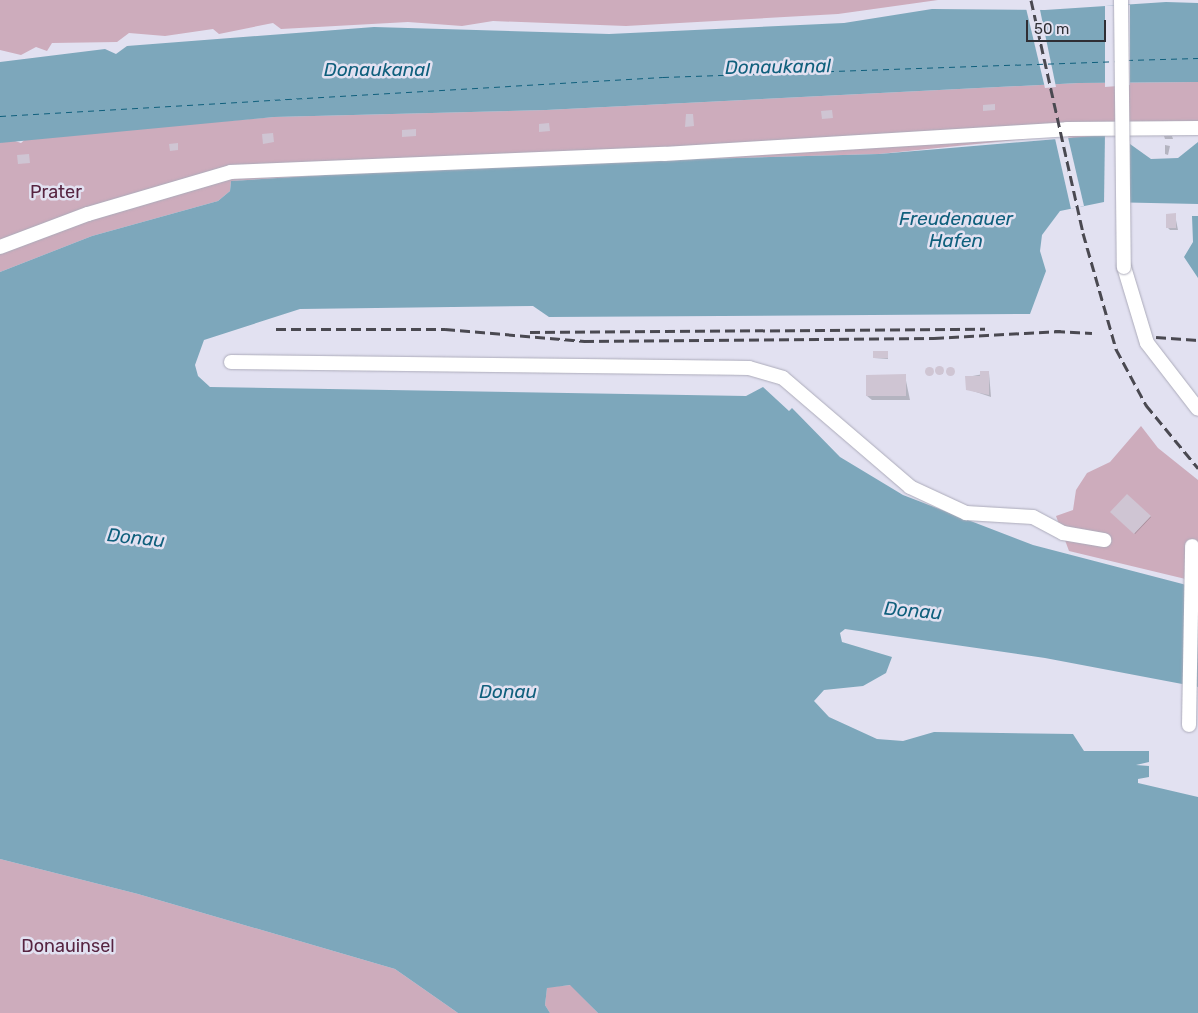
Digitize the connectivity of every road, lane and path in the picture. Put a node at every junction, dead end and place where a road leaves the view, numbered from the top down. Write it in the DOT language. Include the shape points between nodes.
graph roads {
  1 [pos="1122,0"];
  2 [pos="1198,128"];
  3 [pos="0,247"];
  4 [pos="231,362"];
  5 [pos="1198,409"];
  6 [pos="1104,540"];
  7 [pos="1192,546"];
  8 [pos="1189,725"];
  1 -- 5 [label="street, bridge" via="1124,267 1147,343"];
  2 -- 3 [label="street" via="1067,129 694,152 231,172 88,214"];
  4 -- 6 [label="street" via="749,368 783,378 910,487 966,513 1033,517 1064,533"];
  7 -- 8 [label="street"];
}
